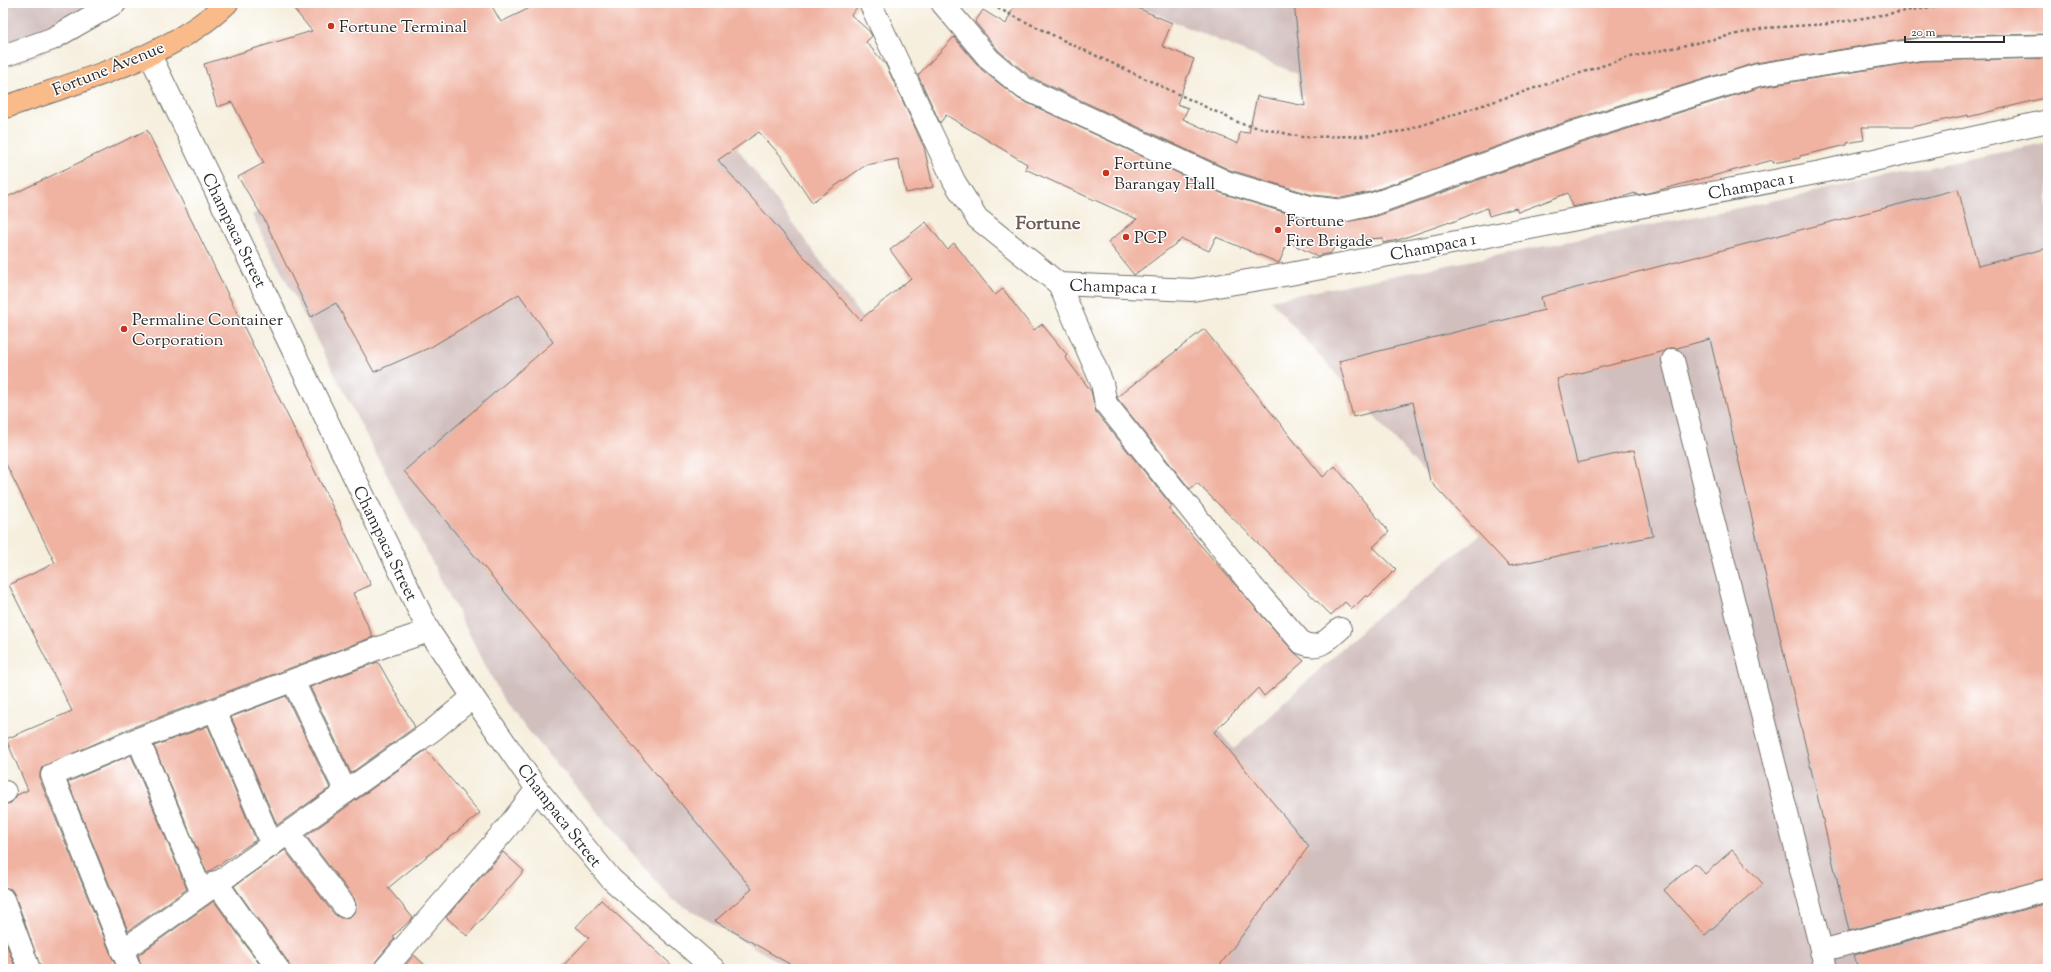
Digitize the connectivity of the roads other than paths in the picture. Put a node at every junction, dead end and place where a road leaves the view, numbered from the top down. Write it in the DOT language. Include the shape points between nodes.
graph roads {
  1 [pos="115,3"];
  2 [pos="227,3"];
  3 [pos="870,3"];
  4 [pos="942,3"];
  5 [pos="2048,46"];
  6 [pos="150,55"];
  7 [pos="3,56"];
  8 [pos="3,108"];
  9 [pos="2048,121"];
  10 [pos="1059,284"];
  11 [pos="1673,360"];
  12 [pos="1340,630"];
  13 [pos="429,631"];
  14 [pos="293,681"];
  15 [pos="472,697"];
  16 [pos="215,711"];
  17 [pos="138,739"];
  18 [pos="537,789"];
  19 [pos="346,792"];
  20 [pos="280,839"];
  21 [pos="209,888"];
  22 [pos="2048,890"];
  23 [pos="3,898"];
  24 [pos="344,906"];
  25 [pos="126,960"];
  26 [pos="1824,960"];
  27 [pos="29,969"];
  28 [pos="278,969"];
  29 [pos="385,969"];
  30 [pos="714,969"];
  1 -- 7 [label="street" via="52,39"];
  2 -- 6 [label="main road, Fortune Avenue" via="186,35"];
  3 -- 10 [label="street, Champaca 1" via="954,181 977,218"];
  4 -- 5 [label="street" via="990,60 1024,88 1226,182 1310,207 1342,211 1372,204 1575,132 1758,76 1921,49"];
  6 -- 8 [label="main road, Fortune Avenue"];
  6 -- 13 [label="street, Champaca Street"];
  9 -- 10 [label="street, Champaca 1" via="1821,172 1192,290"];
  10 -- 12 [label="street" via="1102,383 1106,404 1247,580 1302,643 1310,646 1321,645"];
  11 -- 26 [label="street"];
  13 -- 14 [label="street"];
  13 -- 15 [label="street, Champaca Street"];
  14 -- 16 [label="street"];
  14 -- 19 [label="street"];
  15 -- 18 [label="street, Champaca Street"];
  15 -- 19 [label="street" via="432,730"];
  16 -- 17 [label="street"];
  16 -- 20 [label="street"];
  17 -- 21 [label="street"];
  17 -- 25 [label="street" via="52,775"];
  18 -- 29 [label="street" via="506,829"];
  18 -- 30 [label="street, Champaca Street" via="611,879"];
  19 -- 20 [label="street"];
  20 -- 21 [label="street"];
  20 -- 24 [label="street"];
  21 -- 25 [label="street"];
  21 -- 28 [label="street"];
  22 -- 26 [label="street"];
  23 -- 27 [label="street"];
}
